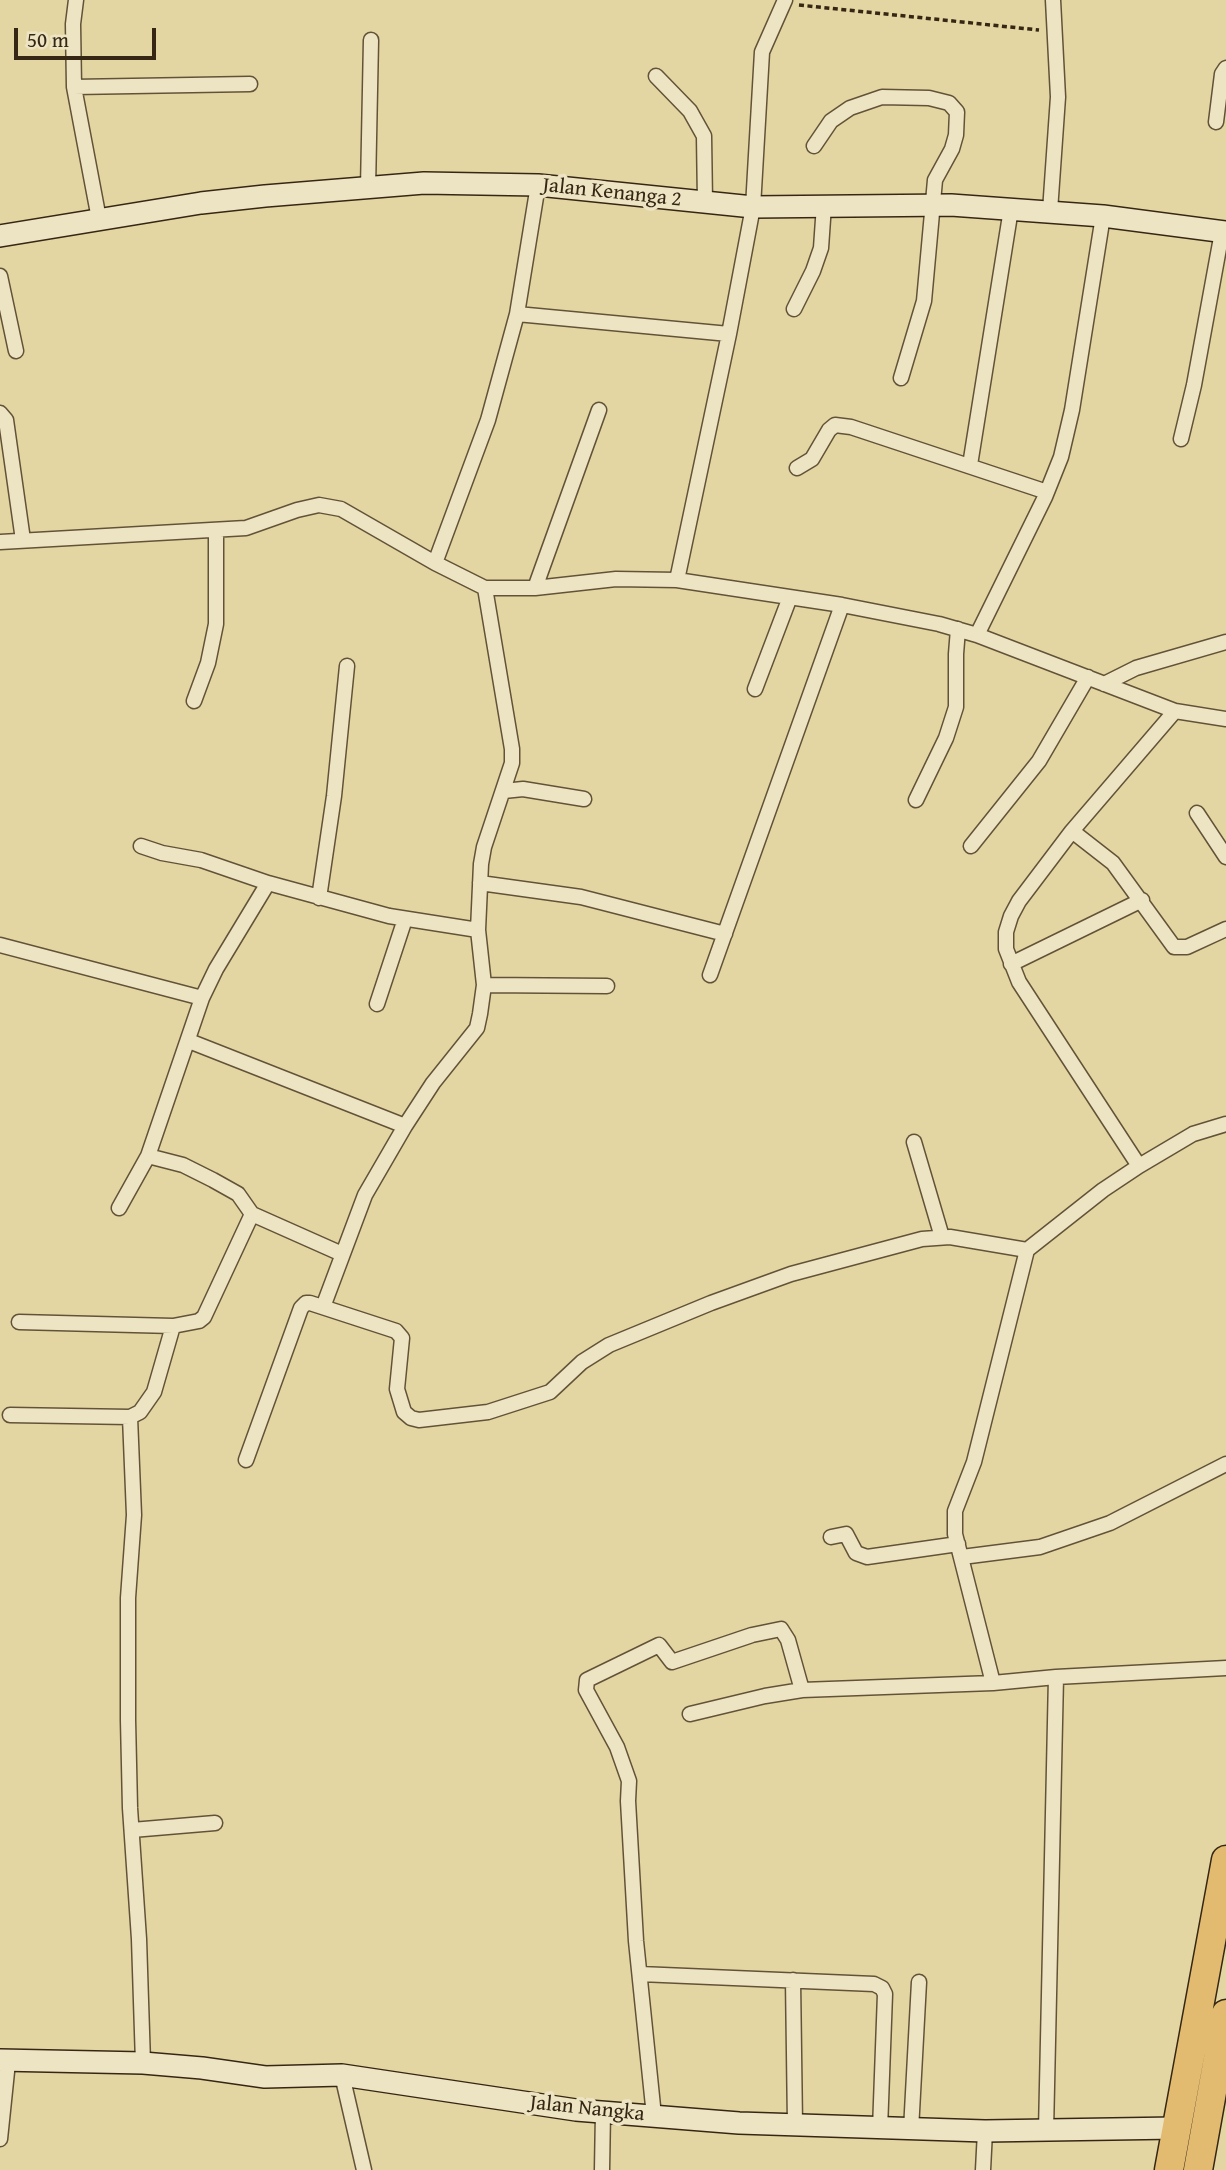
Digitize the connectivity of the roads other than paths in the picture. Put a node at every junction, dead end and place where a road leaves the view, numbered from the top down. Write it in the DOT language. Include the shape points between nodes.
graph roads {
  1 [pos="76,0"];
  2 [pos="1053,0"];
  3 [pos="784,1"];
  4 [pos="371,40"];
  5 [pos="1226,68"];
  6 [pos="656,76"];
  7 [pos="250,84"];
  8 [pos="74,87"];
  9 [pos="1216,122"];
  10 [pos="814,146"];
  11 [pos="538,185"];
  12 [pos="368,188"];
  13 [pos="705,202"];
  14 [pos="824,205"];
  15 [pos="932,205"];
  16 [pos="753,207"];
  17 [pos="1011,209"];
  18 [pos="1050,211"];
  19 [pos="1103,216"];
  20 [pos="99,219"];
  21 [pos="1224,232"];
  22 [pos="0,236"];
  23 [pos="0,276"];
  24 [pos="794,309"];
  25 [pos="517,314"];
  26 [pos="729,334"];
  27 [pos="16,351"];
  28 [pos="901,378"];
  29 [pos="599,410"];
  30 [pos="0,413"];
  31 [pos="1181,439"];
  32 [pos="970,465"];
  33 [pos="797,468"];
  34 [pos="1047,492"];
  35 [pos="216,530"];
  36 [pos="23,540"];
  37 [pos="0,542"];
  38 [pos="435,563"];
  39 [pos="677,580"];
  40 [pos="485,588"];
  41 [pos="535,588"];
  42 [pos="790,597"];
  43 [pos="842,605"];
  44 [pos="958,629"];
  45 [pos="977,635"];
  46 [pos="1226,642"];
  47 [pos="347,666"];
  48 [pos="1088,677"];
  49 [pos="1104,684"];
  50 [pos="755,689"];
  51 [pos="194,701"];
  52 [pos="1175,711"];
  53 [pos="1226,719"];
  54 [pos="504,791"];
  55 [pos="584,799"];
  56 [pos="916,800"];
  57 [pos="1197,813"];
  58 [pos="1072,831"];
  59 [pos="141,846"];
  60 [pos="971,846"];
  61 [pos="1226,857"];
  62 [pos="268,883"];
  63 [pos="480,883"];
  64 [pos="319,898"];
  65 [pos="1142,900"];
  66 [pos="405,919"];
  67 [pos="1226,929"];
  68 [pos="478,930"];
  69 [pos="725,934"];
  70 [pos="0,945"];
  71 [pos="1011,964"];
  72 [pos="710,975"];
  73 [pos="484,985"];
  74 [pos="607,986"];
  75 [pos="202,998"];
  76 [pos="377,1004"];
  77 [pos="188,1041"];
  78 [pos="1226,1124"];
  79 [pos="405,1126"];
  80 [pos="914,1142"];
  81 [pos="148,1156"];
  82 [pos="1139,1166"];
  83 [pos="119,1208"];
  84 [pos="252,1214"];
  85 [pos="942,1237"];
  86 [pos="1027,1250"];
  87 [pos="342,1254"];
  88 [pos="323,1307"];
  89 [pos="19,1322"];
  90 [pos="173,1326"];
  91 [pos="10,1415"];
  92 [pos="130,1417"];
  93 [pos="246,1460"];
  94 [pos="1226,1464"];
  95 [pos="831,1537"];
  96 [pos="960,1551"];
  97 [pos="1226,1668"];
  98 [pos="1056,1677"];
  99 [pos="993,1683"];
  100 [pos="800,1690"];
  101 [pos="690,1714"];
  102 [pos="215,1823"];
  103 [pos="132,1830"];
  104 [pos="1226,1860"];
  105 [pos="640,1974"];
  106 [pos="793,1980"];
  107 [pos="919,1982"];
  108 [pos="1226,2014"];
  109 [pos="4,2061"];
  110 [pos="143,2063"];
  111 [pos="342,2075"];
  112 [pos="603,2112"];
  113 [pos="654,2116"];
  114 [pos="795,2125"];
  115 [pos="1176,2128"];
  116 [pos="880,2129"];
  117 [pos="1216,2129"];
  118 [pos="911,2130"];
  119 [pos="985,2131"];
  120 [pos="1046,2131"];
  121 [pos="0,2139"];
  122 [pos="364,2170"];
  123 [pos="603,2170"];
  124 [pos="983,2170"];
  125 [pos="1169,2170"];
  126 [pos="1198,2170"];
  1 -- 8 [label="street"];
  2 -- 18 [label="street" via="1058,97"];
  3 -- 16 [label="street" via="762,52"];
  4 -- 12 [label="street"];
  5 -- 9 [label="street"];
  6 -- 13 [label="street" via="690,111 704,136"];
  7 -- 8 [label="street"];
  8 -- 20 [label="street"];
  10 -- 15 [label="street" via="831,121 850,108 882,97 948,103 957,113 957,135 935,180"];
  11 -- 12 [label="main road, Jalan Kenanga 2" via="424,183"];
  11 -- 13 [label="main road, Jalan Kenanga 2"];
  11 -- 25 [label="street"];
  12 -- 20 [label="main road, Jalan Kenanga 2" via="252,197"];
  13 -- 16 [label="main road, Jalan Kenanga 2"];
  14 -- 15 [label="main road, Jalan Kenanga 2"];
  14 -- 16 [label="main road, Jalan Kenanga 2"];
  14 -- 24 [label="street" via="821,248"];
  15 -- 17 [label="main road, Jalan Kenanga 2"];
  15 -- 28 [label="street" via="924,301"];
  16 -- 26 [label="street"];
  17 -- 18 [label="main road, Jalan Kenanga 2"];
  17 -- 32 [label="street"];
  18 -- 19 [label="main road, Jalan Kenanga 2"];
  19 -- 21 [label="main road, Jalan Kenanga 2"];
  19 -- 34 [label="street" via="1072,410"];
  20 -- 22 [label="main road, Jalan Kenanga 2"];
  21 -- 31 [label="street"];
  23 -- 27 [label="street"];
  25 -- 26 [label="street"];
  25 -- 38 [label="street" via="488,420"];
  26 -- 39 [label="street"];
  29 -- 41 [label="street"];
  30 -- 36 [label="street" via="6,420"];
  32 -- 33 [label="street" via="835,425 812,459"];
  32 -- 34 [label="street"];
  34 -- 45 [label="street"];
  35 -- 36 [label="street"];
  35 -- 38 [label="street" via="256,527 319,505 341,509"];
  35 -- 51 [label="street" via="214,642"];
  36 -- 37 [label="street"];
  38 -- 40 [label="street"];
  39 -- 41 [label="street" via="616,579"];
  39 -- 42 [label="street"];
  40 -- 41 [label="street"];
  40 -- 54 [label="street" via="512,749"];
  42 -- 43 [label="street"];
  42 -- 50 [label="street"];
  43 -- 44 [label="street"];
  43 -- 69 [label="street"];
  44 -- 45 [label="street"];
  44 -- 56 [label="street" via="956,707"];
  45 -- 48 [label="street"];
  46 -- 49 [label="street" via="1136,668"];
  47 -- 64 [label="street"];
  48 -- 49 [label="street"];
  48 -- 60 [label="street" via="1039,761"];
  49 -- 52 [label="street"];
  52 -- 53 [label="street"];
  52 -- 58 [label="street"];
  54 -- 55 [label="street" via="523,789"];
  54 -- 63 [label="street" via="484,847"];
  57 -- 61 [label="street"];
  58 -- 65 [label="street" via="1107,856"];
  58 -- 71 [label="street" via="1011,916 1006,932"];
  59 -- 62 [label="street"];
  62 -- 64 [label="street"];
  62 -- 75 [label="street"];
  63 -- 68 [label="street"];
  63 -- 69 [label="street" via="581,897"];
  64 -- 66 [label="street"];
  65 -- 67 [label="street" via="1177,948"];
  65 -- 71 [label="street"];
  66 -- 68 [label="street"];
  66 -- 76 [label="street"];
  68 -- 73 [label="street"];
  69 -- 72 [label="street"];
  70 -- 75 [label="street"];
  71 -- 82 [label="street"];
  73 -- 74 [label="street"];
  73 -- 79 [label="street" via="477,1028"];
  75 -- 77 [label="street"];
  77 -- 79 [label="street"];
  77 -- 81 [label="street"];
  78 -- 82 [label="street" via="1193,1135"];
  79 -- 87 [label="street" via="365,1195"];
  80 -- 85 [label="street"];
  81 -- 83 [label="street"];
  81 -- 84 [label="street" via="183,1165 213,1180 238,1195"];
  82 -- 86 [label="street"];
  84 -- 87 [label="street"];
  84 -- 90 [label="street" via="204,1317"];
  85 -- 86 [label="street"];
  85 -- 88 [label="street" via="791,1274 711,1303 609,1345 582,1362 550,1392 456,1417 411,1418 404,1412 397,1389 402,1338 396,1331"];
  86 -- 96 [label="street" via="974,1462 956,1511"];
  87 -- 88 [label="street"];
  88 -- 93 [label="street" via="310,1303 300,1308"];
  89 -- 90 [label="street"];
  90 -- 92 [label="street" via="154,1392"];
  91 -- 92 [label="street"];
  92 -- 103 [label="street" via="134,1515 128,1598"];
  94 -- 96 [label="street" via="1110,1523 1040,1547"];
  95 -- 96 [label="street" via="846,1534 856,1553 867,1557"];
  96 -- 99 [label="street"];
  97 -- 98 [label="street"];
  98 -- 99 [label="street"];
  98 -- 120 [label="street"];
  99 -- 100 [label="street"];
  100 -- 101 [label="street"];
  100 -- 105 [label="street" via="781,1629 672,1662 659,1645 587,1681 586,1690 617,1747 629,1781"];
  102 -- 103 [label="street"];
  103 -- 110 [label="street"];
  104 -- 115 [label="highway"];
  105 -- 106 [label="street"];
  105 -- 113 [label="street"];
  106 -- 114 [label="street"];
  106 -- 116 [label="street" via="882,1988"];
  107 -- 118 [label="street"];
  108 -- 117 [label="highway"];
  109 -- 110 [label="main road, Jalan Nangka"];
  109 -- 121 [label="street"];
  110 -- 111 [label="main road, Jalan Nangka" via="265,2077"];
  111 -- 112 [label="main road, Jalan Nangka"];
  111 -- 122 [label="street"];
  112 -- 113 [label="main road, Jalan Nangka"];
  112 -- 123 [label="street"];
  113 -- 114 [label="main road, Jalan Nangka"];
  114 -- 116 [label="main road, Jalan Nangka"];
  115 -- 117 [label="highway"];
  115 -- 120 [label="main road, Jalan Nangka"];
  115 -- 125 [label="highway"];
  116 -- 118 [label="main road, Jalan Nangka"];
  117 -- 126 [label="highway"];
  118 -- 119 [label="main road, Jalan Nangka"];
  119 -- 120 [label="main road, Jalan Nangka"];
  119 -- 124 [label="street"];
}
